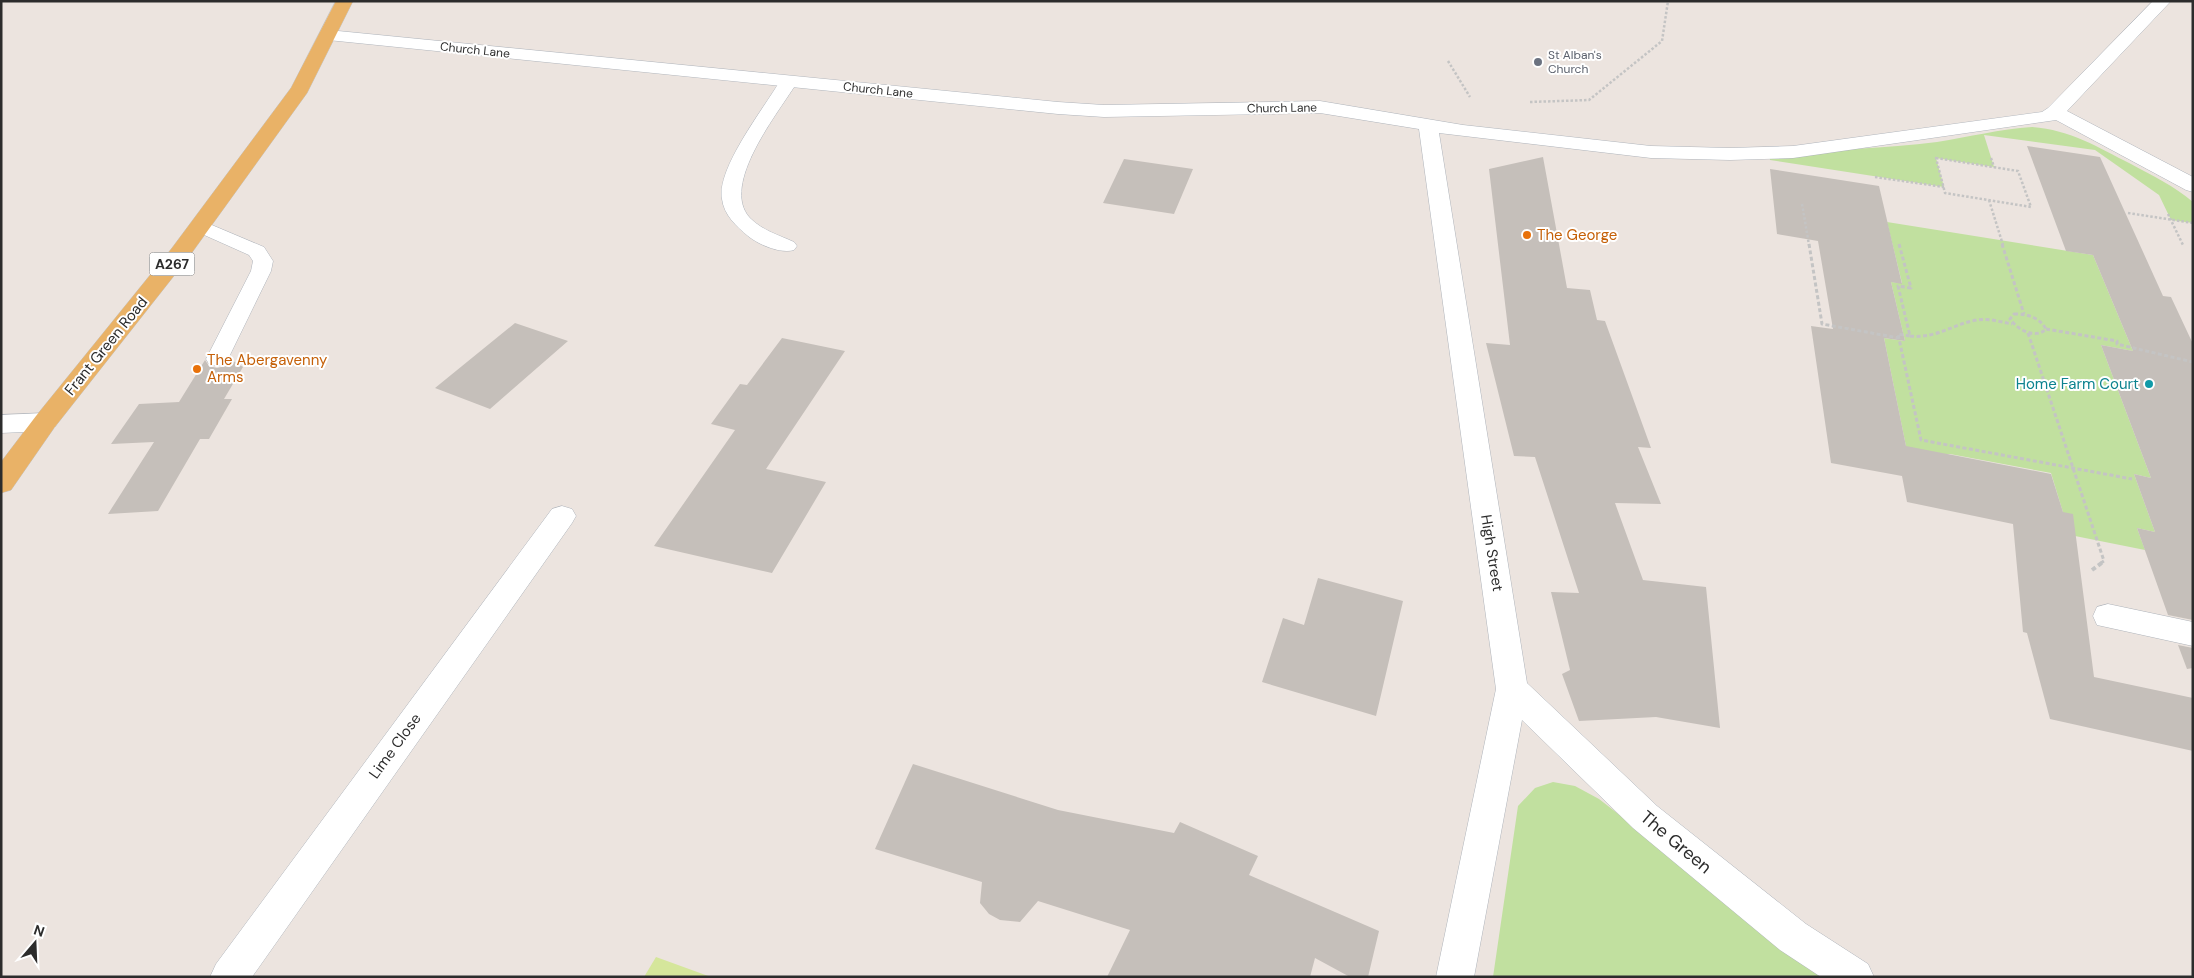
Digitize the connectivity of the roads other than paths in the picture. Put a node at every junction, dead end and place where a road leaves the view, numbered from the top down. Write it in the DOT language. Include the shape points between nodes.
graph roads {
  1 [pos="345,1"];
  2 [pos="2163,1"];
  3 [pos="328,35"];
  4 [pos="789,81"];
  5 [pos="2055,112"];
  6 [pos="1428,126"];
  7 [pos="2193,186"];
  8 [pos="200,226"];
  9 [pos="787,246"];
  10 [pos="217,359"];
  11 [pos="45,422"];
  12 [pos="1,424"];
  13 [pos="1,483"];
  14 [pos="562,516"];
  15 [pos="2108,616"];
  16 [pos="2193,634"];
  17 [pos="1512,689"];
  18 [pos="229,977"];
  19 [pos="1455,977"];
  20 [pos="1855,977"];
  1 -- 3 [label="main road, A267"];
  2 -- 5 [label="street"];
  3 -- 4 [label="street, Church Lane"];
  3 -- 8 [label="main road, Frant Green Road / A267" via="300,89"];
  4 -- 6 [label="street, Church Lane" via="1104,111 1320,107"];
  4 -- 9 [label="lane" via="737,164 731,182 731,200 740,217 758,234"];
  5 -- 6 [label="street, Church Lane" via="2047,117 1793,152 1730,154 1651,152"];
  5 -- 7 [label="street"];
  6 -- 17 [label="street, High Street"];
  8 -- 10 [label="lane" via="257,251 263,261"];
  8 -- 11 [label="main road, Frant Green Road / A267"];
  11 -- 12 [label="street"];
  11 -- 13 [label="main road, Frant Green Road / A267"];
  14 -- 18 [label="street, Lime Close"];
  15 -- 16 [label="street"];
  17 -- 19 [label="street, High Street"];
  17 -- 20 [label="street, The Green" via="1645,818 1793,937"];
}
